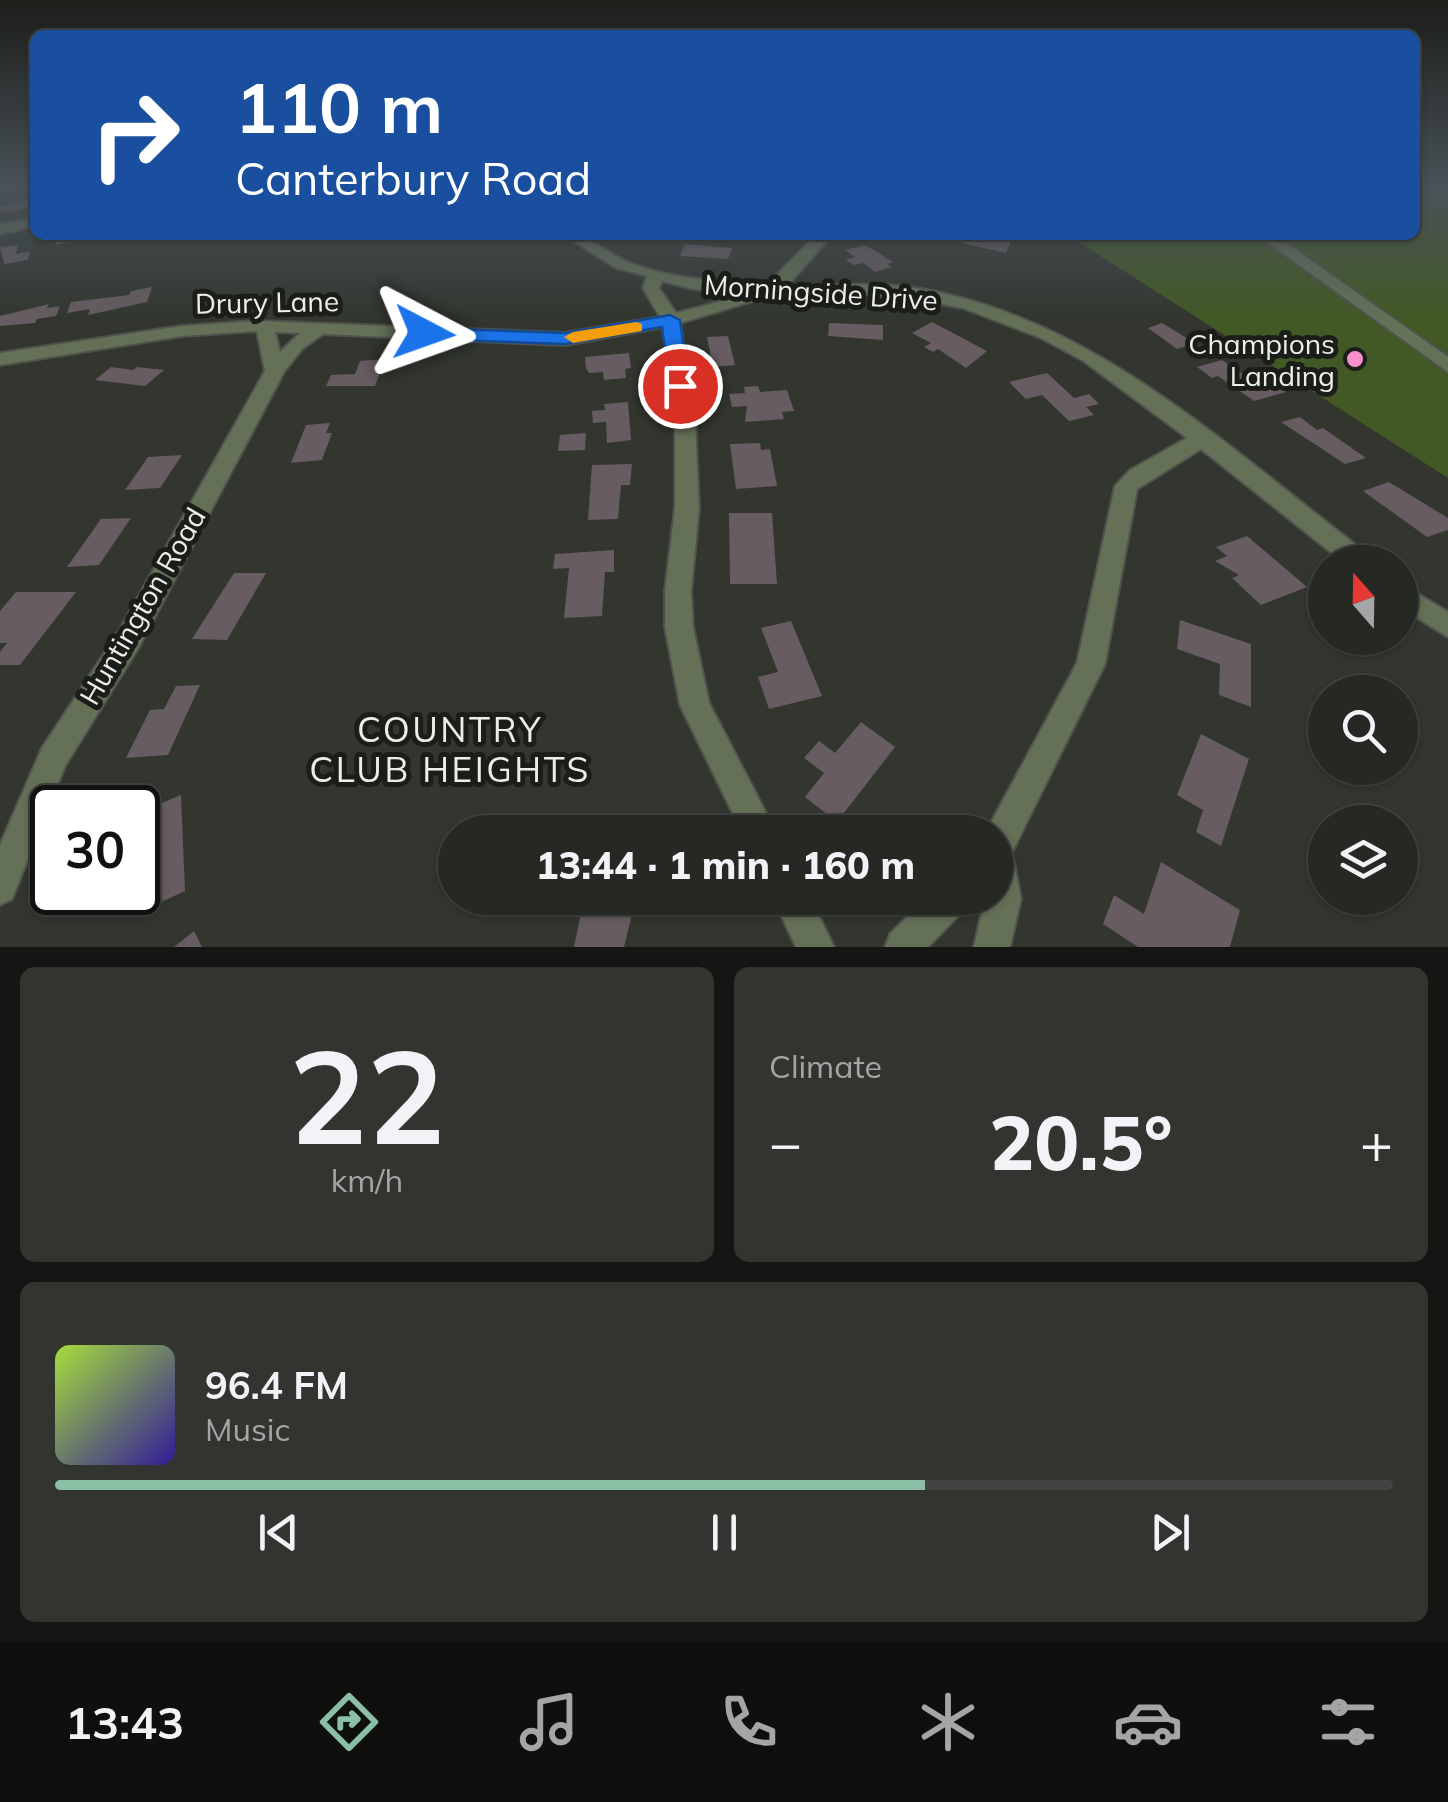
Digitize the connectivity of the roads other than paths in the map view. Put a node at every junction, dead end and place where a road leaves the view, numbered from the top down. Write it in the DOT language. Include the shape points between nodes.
graph roads {
  1 [pos="581,240"];
  2 [pos="819,240"];
  3 [pos="1271,240"];
  4 [pos="655,276"];
  5 [pos="770,290"];
  6 [pos="670,320"];
  7 [pos="265,326"];
  8 [pos="322,326"];
  9 [pos="0,359"];
  10 [pos="1448,366"];
  11 [pos="275,370"];
  12 [pos="1199,441"];
  13 [pos="1337,545"];
  14 [pos="1418,605"];
  15 [pos="1448,626"];
  16 [pos="750,815"];
  17 [pos="1013,816"];
  18 [pos="0,887"];
  19 [pos="800,915"];
  20 [pos="934,915"];
  21 [pos="1003,915"];
  22 [pos="816,947"];
  23 [pos="904,947"];
  24 [pos="992,947"];
  1 -- 4 [label="street, Morningside Drive"];
  2 -- 5 [label="street"];
  3 -- 10 [label="street"];
  4 -- 5 [label="street, Morningside Drive"];
  4 -- 6 [label="street" via="652,295"];
  5 -- 6 [label="street, Drury Lane"];
  5 -- 12 [label="street, Morningside Drive" via="899,292 967,304 1088,356"];
  6 -- 8 [label="street, Drury Lane" via="526,340"];
  6 -- 16 [label="street" via="685,418 678,626 694,704"];
  7 -- 8 [label="street, Drury Lane"];
  7 -- 9 [label="street, Drury Lane" via="182,331"];
  7 -- 11 [label="street"];
  8 -- 11 [label="street, Huntington Road"];
  11 -- 18 [label="street, Huntington Road" via="129,639 53,758"];
  12 -- 13 [label="street, Morningside Drive"];
  12 -- 17 [label="street" via="1126,486 1090,664"];
  14 -- 15 [label="street"];
  19 -- 22 [label="street"];
  20 -- 23 [label="street"];
  21 -- 24 [label="street"];
}
